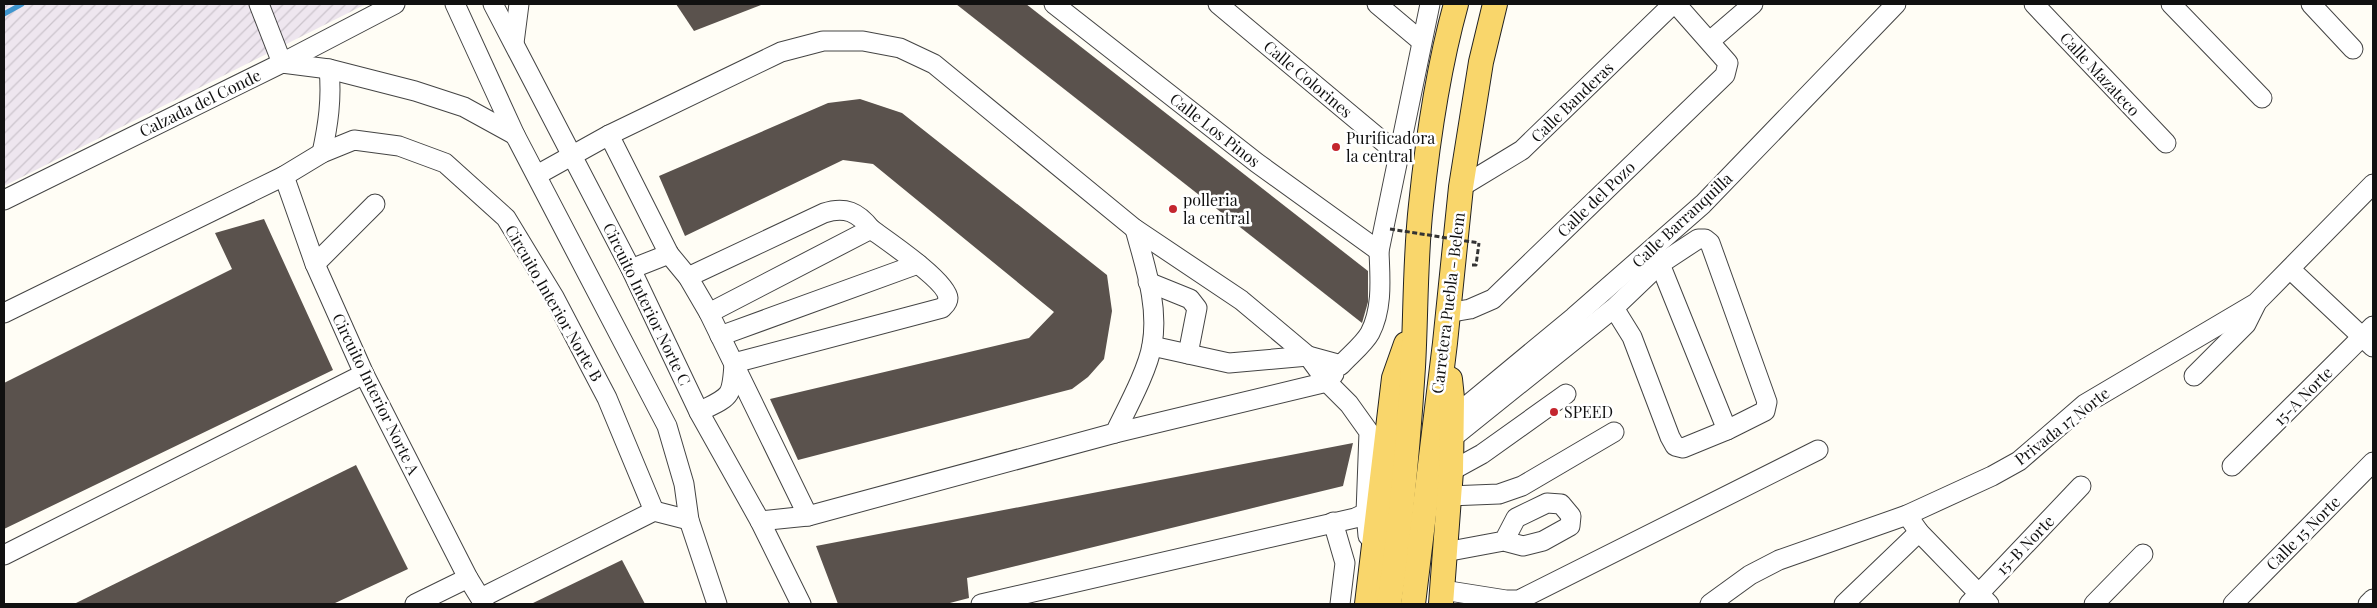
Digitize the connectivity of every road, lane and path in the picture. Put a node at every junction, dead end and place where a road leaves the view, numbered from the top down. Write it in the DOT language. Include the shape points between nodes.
graph roads {
  1 [pos="259,4"];
  2 [pos="395,4"];
  3 [pos="455,4"];
  4 [pos="493,4"];
  5 [pos="519,4"];
  6 [pos="1054,4"];
  7 [pos="1218,4"];
  8 [pos="1377,4"];
  9 [pos="1430,4"];
  10 [pos="1456,4"];
  11 [pos="1494,4"];
  12 [pos="1674,4"];
  13 [pos="1753,4"];
  14 [pos="1896,4"];
  15 [pos="2034,4"];
  16 [pos="2171,4"];
  17 [pos="2311,4"];
  18 [pos="374,10"];
  19 [pos="1421,41"];
  20 [pos="1710,41"];
  21 [pos="514,43"];
  22 [pos="2353,49"];
  23 [pos="282,63"];
  24 [pos="329,70"];
  25 [pos="2262,98"];
  26 [pos="515,134"];
  27 [pos="608,135"];
  28 [pos="2166,143"];
  29 [pos="322,153"];
  30 [pos="1399,155"];
  31 [pos="572,156"];
  32 [pos="537,175"];
  33 [pos="284,176"];
  34 [pos="2373,184"];
  35 [pos="1461,187"];
  36 [pos="4,200"];
  37 [pos="375,204"];
  38 [pos="871,229"];
  39 [pos="1134,229"];
  40 [pos="1390,229"];
  41 [pos="1479,242"];
  42 [pos="1379,251"];
  43 [pos="669,254"];
  44 [pos="315,264"];
  45 [pos="918,264"];
  46 [pos="1660,264"];
  47 [pos="2290,269"];
  48 [pos="631,270"];
  49 [pos="688,277"];
  50 [pos="1148,282"];
  51 [pos="2256,303"];
  52 [pos="1614,308"];
  53 [pos="4,313"];
  54 [pos="709,313"];
  55 [pos="1447,313"];
  56 [pos="1415,322"];
  57 [pos="720,336"];
  58 [pos="2370,337"];
  59 [pos="1445,343"];
  60 [pos="1152,346"];
  61 [pos="1188,354"];
  62 [pos="1308,356"];
  63 [pos="734,363"];
  64 [pos="1341,365"];
  65 [pos="364,374"];
  66 [pos="2194,376"];
  67 [pos="1327,382"];
  68 [pos="1566,394"];
  69 [pos="700,412"];
  70 [pos="1452,428"];
  71 [pos="1727,430"];
  72 [pos="1614,432"];
  73 [pos="1115,433"];
  74 [pos="1818,450"];
  75 [pos="2373,462"];
  76 [pos="2232,466"];
  77 [pos="1451,471"];
  78 [pos="2081,486"];
  79 [pos="1449,496"];
  80 [pos="654,512"];
  81 [pos="1366,513"];
  82 [pos="1906,515"];
  83 [pos="808,516"];
  84 [pos="689,520"];
  85 [pos="760,521"];
  86 [pos="1333,522"];
  87 [pos="1919,532"];
  88 [pos="1504,541"];
  89 [pos="1445,552"];
  90 [pos="2143,554"];
  91 [pos="4,555"];
  92 [pos="1373,563"];
  93 [pos="468,578"];
  94 [pos="1442,597"];
  95 [pos="2373,599"];
  96 [pos="482,601"];
  97 [pos="1978,601"];
  98 [pos="415,604"];
  99 [pos="717,604"];
  100 [pos="801,604"];
  101 [pos="981,604"];
  102 [pos="1340,604"];
  103 [pos="1367,604"];
  104 [pos="1389,604"];
  105 [pos="1413,604"];
  106 [pos="1710,604"];
  107 [pos="1844,604"];
  108 [pos="2094,604"];
  109 [pos="2233,604"];
  110 [pos="2368,604"];
  1 -- 23 [label="street"];
  2 -- 18 [label="street, Calzada del Conde"];
  3 -- 26 [label="street"];
  4 -- 21 [label="street, Circuito Interior Norte C"];
  5 -- 21 [label="street"];
  6 -- 42 [label="street, Calle Los Pinos" via="1257,163"];
  7 -- 30 [label="street, Calle Colorines"];
  8 -- 19 [label="street"];
  9 -- 19 [label="street"];
  10 -- 56 [label="main road, Carretera Puebla - Belem" via="1444,50 1421,206"];
  11 -- 35 [label="main road, Carretera Puebla - Belem" via="1481,62"];
  12 -- 20 [label="street"];
  12 -- 35 [label="street, Calle Banderas" via="1522,150"];
  13 -- 20 [label="street"];
  14 -- 70 [label="street, Calle Barranquilla" via="1703,204"];
  15 -- 28 [label="street, Calle Mazateco"];
  16 -- 25 [label="street"];
  17 -- 22 [label="street"];
  18 -- 23 [label="street, Calzada del Conde"];
  19 -- 30 [label="street"];
  20 -- 55 [label="street, Calle del Pozo" via="1728,63 1725,75 1493,299 1470,309"];
  21 -- 31 [label="street, Circuito Interior Norte C"];
  23 -- 24 [label="street"];
  23 -- 36 [label="street, Calzada del Conde"];
  24 -- 26 [label="street" via="464,107"];
  24 -- 29 [label="street" via="332,92"];
  26 -- 32 [label="street"];
  27 -- 31 [label="street"];
  27 -- 39 [label="street" via="781,52 823,41 863,41 900,48 934,64"];
  27 -- 43 [label="street"];
  29 -- 33 [label="street, Circuito Interior Norte B"];
  29 -- 80 [label="street, Circuito Interior Norte B" via="354,140 399,146 445,163 506,218 554,297 607,398"];
  30 -- 42 [label="street"];
  31 -- 32 [label="street"];
  31 -- 48 [label="street, Circuito Interior Norte C"];
  32 -- 84 [label="street" via="667,426 684,484"];
  33 -- 44 [label="street, Circuito Interior Norte A"];
  33 -- 53 [label="street, Circuito Interior Norte B"];
  34 -- 47 [label="street, Privada 17 Norte"];
  35 -- 55 [label="main road, Carretera Puebla - Belem"];
  37 -- 44 [label="street"];
  38 -- 45 [label="street"];
  38 -- 49 [label="street" via="862,217 851,211 824,212"];
  38 -- 54 [label="street"];
  39 -- 50 [label="street"];
  39 -- 62 [label="street" via="1241,300"];
  40 -- 41 [label="path, bridge"];
  42 -- 64 [label="street" via="1378,312 1370,334"];
  43 -- 48 [label="street"];
  43 -- 49 [label="street"];
  44 -- 65 [label="street, Circuito Interior Norte A"];
  45 -- 57 [label="street"];
  45 -- 63 [label="street" via="944,288 948,298 942,308"];
  46 -- 52 [label="street"];
  46 -- 71 [label="street"];
  46 -- 71 [label="street" via="1698,239 1710,243 1767,402 1765,411"];
  47 -- 51 [label="street, Privada 17 Norte"];
  47 -- 58 [label="street"];
  48 -- 69 [label="street, Circuito Interior Norte C"];
  49 -- 54 [label="street"];
  50 -- 60 [label="street" via="1154,313"];
  50 -- 61 [label="street" via="1190,299 1196,308"];
  51 -- 66 [label="street" via="2246,324"];
  51 -- 82 [label="street, Privada 17 Norte" via="2085,404 2019,461"];
  52 -- 70 [label="street"];
  52 -- 71 [label="street" via="1632,337 1675,446 1683,448"];
  54 -- 57 [label="street"];
  55 -- 59 [label="main road, Carretera Puebla - Belem"];
  56 -- 92 [label="main road" via="1394,378"];
  56 -- 104 [label="main road, Carretera Puebla - Belem" via="1398,547"];
  57 -- 63 [label="street"];
  58 -- 76 [label="street, 15-A Norte"];
  59 -- 70 [label="main road"];
  59 -- 105 [label="main road, Carretera Puebla - Belem"];
  60 -- 61 [label="street"];
  60 -- 73 [label="street"];
  61 -- 62 [label="street" via="1228,363"];
  62 -- 64 [label="street"];
  62 -- 67 [label="street"];
  63 -- 69 [label="street" via="728,397"];
  63 -- 83 [label="street"];
  64 -- 67 [label="street"];
  65 -- 91 [label="street"];
  65 -- 93 [label="street, Circuito Interior Norte A"];
  67 -- 73 [label="street"];
  67 -- 81 [label="street" via="1349,404 1369,432"];
  68 -- 77 [label="street" via="1482,454"];
  69 -- 85 [label="street, Circuito Interior Norte C"];
  70 -- 77 [label="main road"];
  72 -- 79 [label="street" via="1514,489 1498,494"];
  73 -- 83 [label="street"];
  74 -- 94 [label="street" via="1519,600"];
  75 -- 109 [label="street, Calle 15 Norte"];
  77 -- 79 [label="main road"];
  78 -- 97 [label="street, 15-B Norte"];
  79 -- 89 [label="main road"];
  80 -- 84 [label="street"];
  80 -- 96 [label="street"];
  81 -- 86 [label="street"];
  81 -- 92 [label="street"];
  82 -- 87 [label="street"];
  82 -- 106 [label="street, Privada 17 Norte" via="1779,560 1750,574"];
  83 -- 85 [label="street"];
  84 -- 99 [label="street"];
  85 -- 100 [label="street, Circuito Interior Norte C"];
  86 -- 101 [label="street"];
  86 -- 102 [label="street" via="1344,563"];
  87 -- 97 [label="street"];
  87 -- 107 [label="street"];
  88 -- 89 [label="street"];
  89 -- 94 [label="main road"];
  90 -- 108 [label="street"];
  92 -- 103 [label="main road"];
  93 -- 96 [label="street, Circuito Interior Norte A"];
  93 -- 98 [label="street"];
  95 -- 110 [label="street"];
}
